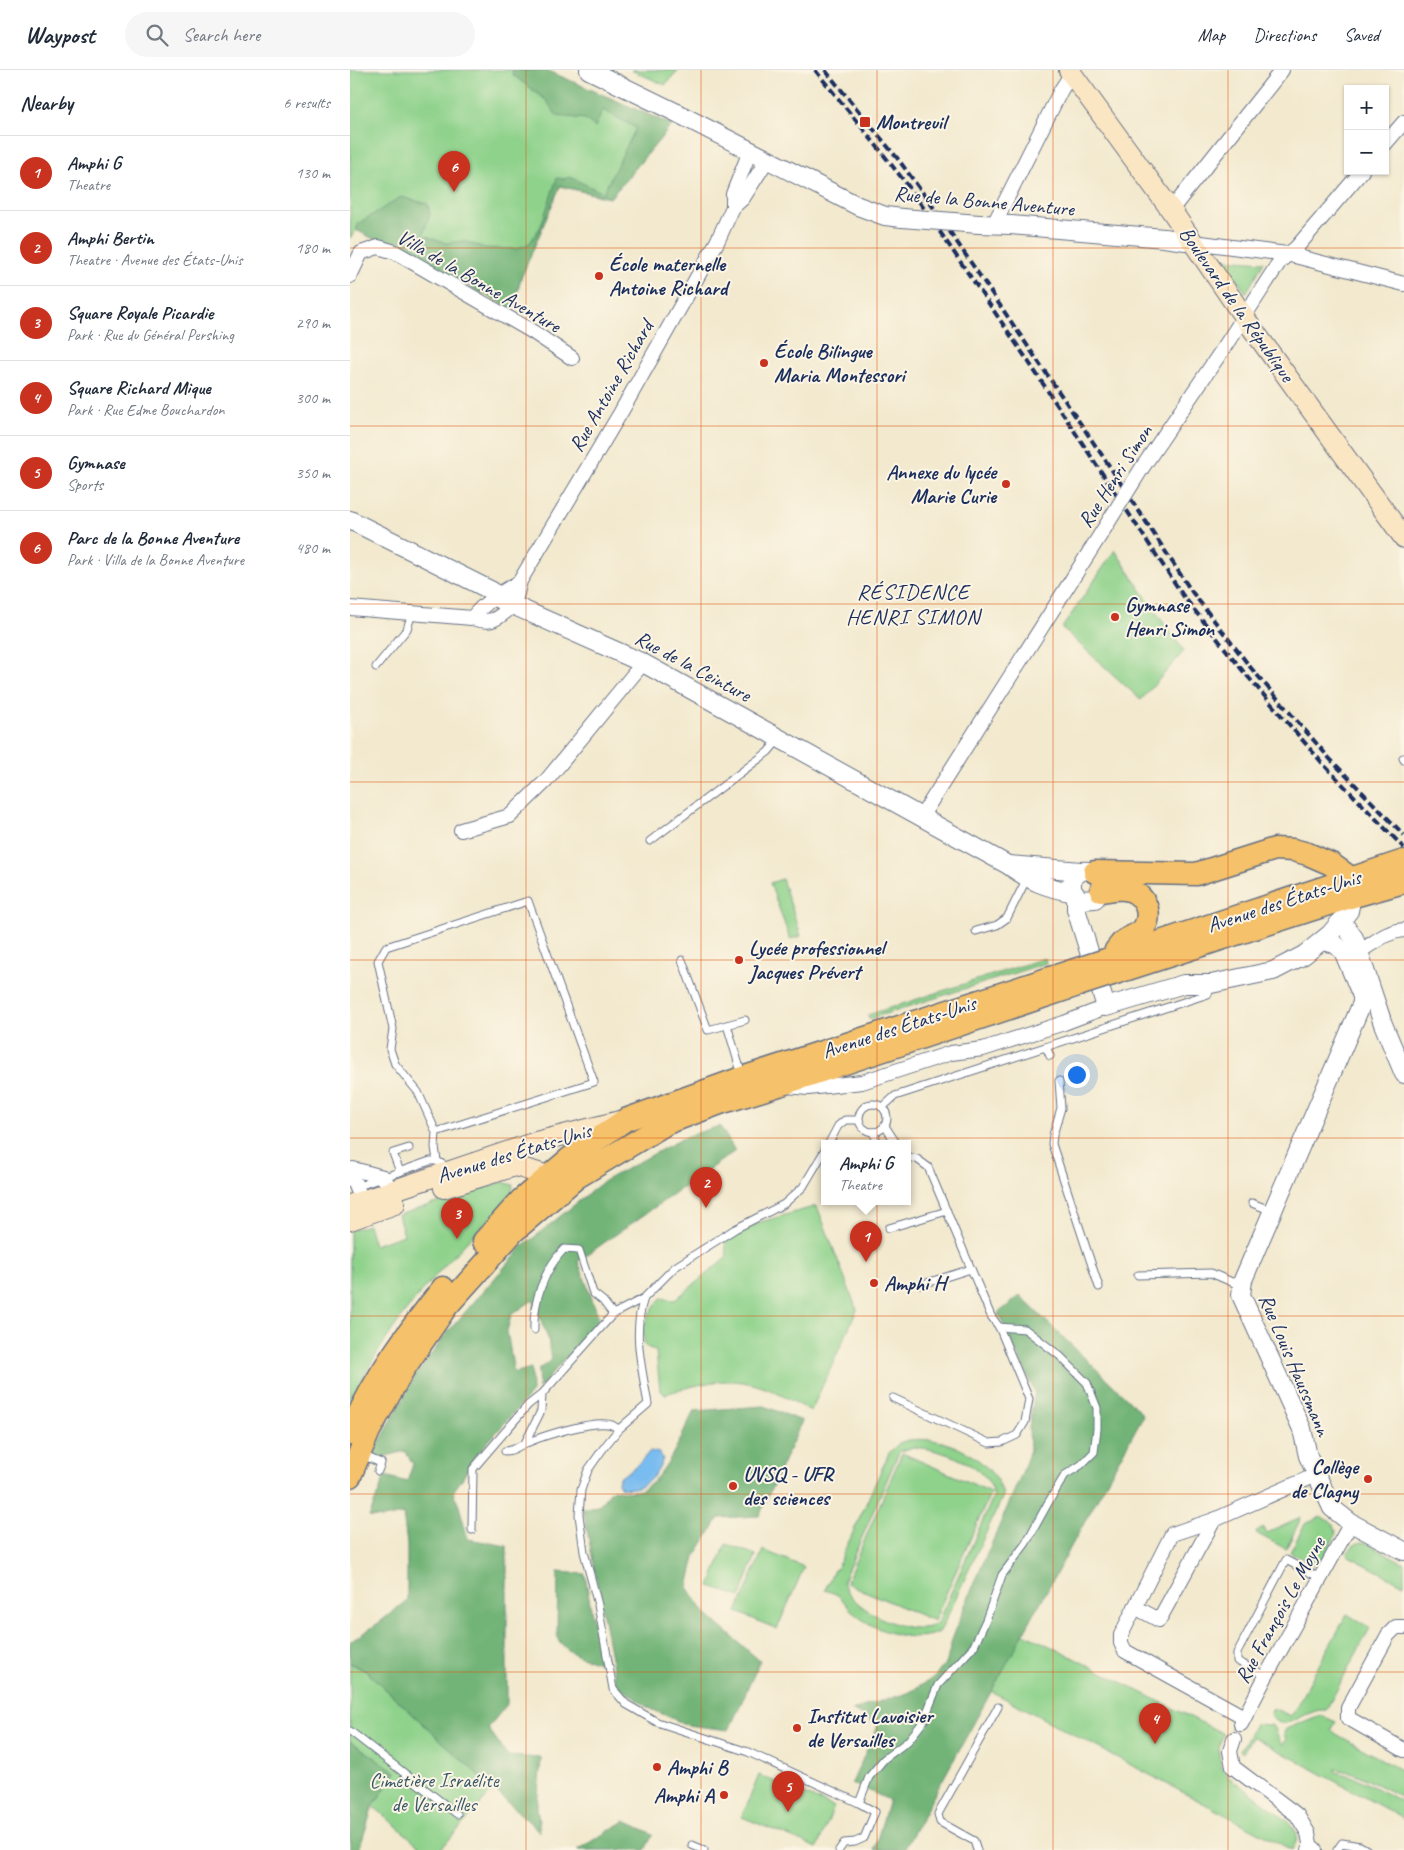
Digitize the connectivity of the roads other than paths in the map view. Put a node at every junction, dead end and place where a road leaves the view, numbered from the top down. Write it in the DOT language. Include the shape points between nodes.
graph roads {
  1 [pos="589,70"];
  2 [pos="1282,70"];
  3 [pos="1071,71"];
  4 [pos="1404,122"];
  5 [pos="1389,139"];
  6 [pos="750,151"];
  7 [pos="767,160"];
  8 [pos="1359,175"];
  9 [pos="734,206"];
  10 [pos="1171,210"];
  11 [pos="986,224"];
  12 [pos="1193,242"];
  13 [pos="1288,254"];
  14 [pos="350,276"];
  15 [pos="1404,284"];
  16 [pos="1244,317"];
  17 [pos="572,358"];
  18 [pos="350,520"];
  19 [pos="1403,533"];
  20 [pos="518,583"];
  21 [pos="495,595"];
  22 [pos="514,606"];
  23 [pos="350,608"];
  24 [pos="412,613"];
  25 [pos="472,618"];
  26 [pos="643,663"];
  27 [pos="376,667"];
  28 [pos="779,738"];
  29 [pos="921,817"];
  30 [pos="461,830"];
  31 [pos="650,841"];
  32 [pos="1404,861"];
  33 [pos="1008,865"];
  34 [pos="1027,878"];
  35 [pos="1395,878"];
  36 [pos="1093,883"];
  37 [pos="1350,889"];
  38 [pos="1075,895"];
  39 [pos="1342,922"];
  40 [pos="1404,930"];
  41 [pos="976,931"];
  42 [pos="1085,937"];
  43 [pos="1323,940"];
  44 [pos="1352,954"];
  45 [pos="682,960"];
  46 [pos="1109,967"];
  47 [pos="1075,978"];
  48 [pos="1211,984"];
  49 [pos="1106,1007"];
  50 [pos="745,1020"];
  51 [pos="1354,1022"];
  52 [pos="1383,1024"];
  53 [pos="727,1025"];
  54 [pos="1046,1047"];
  55 [pos="983,1049"];
  56 [pos="1050,1056"];
  57 [pos="988,1064"];
  58 [pos="1404,1074"];
  59 [pos="743,1078"];
  60 [pos="1059,1081"];
  61 [pos="779,1085"];
  62 [pos="883,1107"];
  63 [pos="625,1120"];
  64 [pos="858,1120"];
  65 [pos="884,1126"];
  66 [pos="436,1132"];
  67 [pos="873,1132"];
  68 [pos="830,1140"];
  69 [pos="877,1140"];
  70 [pos="894,1140"];
  71 [pos="409,1148"];
  72 [pos="821,1157"];
  73 [pos="911,1157"];
  74 [pos="445,1166"];
  75 [pos="350,1170"];
  76 [pos="400,1172"];
  77 [pos="549,1176"];
  78 [pos="578,1177"];
  79 [pos="388,1184"];
  80 [pos="355,1193"];
  81 [pos="1252,1203"];
  82 [pos="381,1209"];
  83 [pos="947,1211"];
  84 [pos="1273,1211"];
  85 [pos="350,1220"];
  86 [pos="889,1228"];
  87 [pos="971,1268"];
  88 [pos="1138,1275"];
  89 [pos="920,1284"];
  90 [pos="1241,1286"];
  91 [pos="1099,1287"];
  92 [pos="644,1298"];
  93 [pos="613,1314"];
  94 [pos="999,1327"];
  95 [pos="534,1330"];
  96 [pos="542,1394"];
  97 [pos="894,1398"];
  98 [pos="618,1429"];
  99 [pos="525,1443"];
  100 [pos="355,1444"];
  101 [pos="505,1451"];
  102 [pos="378,1471"];
  103 [pos="1316,1475"];
  104 [pos="350,1476"];
  105 [pos="1214,1520"];
  106 [pos="1352,1523"];
  107 [pos="472,1530"];
  108 [pos="1404,1551"];
  109 [pos="1320,1578"];
  110 [pos="1135,1607"];
  111 [pos="1404,1627"];
  112 [pos="1266,1676"];
  113 [pos="998,1707"];
  114 [pos="350,1731"];
  115 [pos="1234,1739"];
  116 [pos="1404,1750"];
  117 [pos="859,1803"];
  118 [pos="456,1814"];
  119 [pos="692,1845"];
  120 [pos="704,1850"];
  121 [pos="839,1850"];
  122 [pos="977,1850"];
  123 [pos="1312,1850"];
  124 [pos="1337,1850"];
  125 [pos="1367,1850"];
  1 -- 6 [label="street, Rue de la Bonne Aventure"];
  2 -- 10 [label="street"];
  3 -- 10 [label="main road, Boulevard de la République"];
  3 -- 11 [label="street"];
  4 -- 5 [label="street"];
  6 -- 7 [label="street, Rue de la Bonne Aventure"];
  6 -- 9 [label="street, Rue Antoine Richard" via="733,194"];
  7 -- 9 [label="street, Rue Antoine Richard" via="743,198"];
  7 -- 11 [label="street, Rue de la Bonne Aventure, bridge" via="872,212 902,218"];
  8 -- 13 [label="street, Rue Henri Simon"];
  9 -- 20 [label="street, Rue Antoine Richard" via="717,242 620,412"];
  10 -- 12 [label="main road, Boulevard de la République"];
  11 -- 12 [label="street, Rue de la Bonne Aventure"];
  12 -- 13 [label="street, Rue de la Bonne Aventure"];
  12 -- 16 [label="main road, Boulevard de la République"];
  13 -- 15 [label="street, Rue de la Bonne Aventure"];
  13 -- 16 [label="street, Rue Henri Simon" via="1280,260"];
  14 -- 17 [label="street, Villa de la Bonne Aventure" via="361,253 378,248 395,252"];
  16 -- 19 [label="main road, Boulevard de la République"];
  16 -- 29 [label="street, Rue Henri Simon, bridge" via="1142,468"];
  18 -- 21 [label="street, Rue de la Ceinture"];
  20 -- 21 [label="street"];
  20 -- 22 [label="street, Rue Antoine Richard"];
  21 -- 22 [label="street, Rue de la Ceinture"];
  21 -- 25 [label="street"];
  22 -- 25 [label="street" via="485,622"];
  22 -- 26 [label="street, Rue de la Ceinture"];
  23 -- 24 [label="street"];
  24 -- 25 [label="street"];
  24 -- 27 [label="lane" via="407,630"];
  26 -- 28 [label="street, Rue de la Ceinture"];
  26 -- 30 [label="street" via="546,781 510,816"];
  28 -- 29 [label="street, Rue de la Ceinture"];
  28 -- 31 [label="lane" via="768,752"];
  29 -- 33 [label="street, Rue de la Ceinture"];
  32 -- 35 [label="main road, Avenue des États-Unis"];
  33 -- 34 [label="street, Rue de la Ceinture"];
  33 -- 36 [label="street, Rue de la Ceinture"];
  34 -- 38 [label="street, Rue de la Ceinture"];
  34 -- 41 [label="lane" via="1007,918 997,925"];
  35 -- 37 [label="main road, Avenue des États-Unis"];
  36 -- 37 [label="main road" via="1196,874 1275,849 1308,854 1331,864"];
  36 -- 38 [label="street, Rue de la Ceinture" via="1088,901"];
  36 -- 38 [label="street" via="1073,878"];
  36 -- 42 [label="street"];
  36 -- 46 [label="main road" via="1132,890 1140,895 1148,911 1143,929 1124,941"];
  37 -- 39 [label="street, Avenue des États-Unis" via="1349,911"];
  37 -- 46 [label="main road, Avenue des États-Unis"];
  38 -- 42 [label="street"];
  39 -- 43 [label="street, Avenue des États-Unis"];
  39 -- 44 [label="street, Avenue des États-Unis" via="1354,938"];
  40 -- 44 [label="street" via="1383,935"];
  42 -- 49 [label="street"];
  43 -- 44 [label="street"];
  43 -- 48 [label="street, Avenue des États-Unis" via="1304,955 1273,971"];
  44 -- 51 [label="street, Rue Louis Haussmann" via="1362,996"];
  44 -- 52 [label="street"];
  45 -- 53 [label="lane" via="708,1030"];
  46 -- 47 [label="main road, Avenue des États-Unis, bridge"];
  47 -- 59 [label="main road, Avenue des États-Unis"];
  47 -- 61 [label="main road, Avenue des États-Unis"];
  48 -- 49 [label="street, Avenue des États-Unis" via="1184,984"];
  48 -- 54 [label="lane, Avenue des États-Unis" via="1208,994"];
  49 -- 55 [label="street, Avenue des États-Unis" via="1064,1024"];
  50 -- 53 [label="lane"];
  51 -- 52 [label="street"];
  51 -- 84 [label="street, Rue Louis Haussmann"];
  52 -- 58 [label="street"];
  53 -- 59 [label="lane"];
  54 -- 56 [label="lane"];
  54 -- 57 [label="lane, Avenue des États-Unis"];
  55 -- 57 [label="lane"];
  55 -- 61 [label="street, Avenue des États-Unis" via="951,1053 862,1082 808,1088"];
  57 -- 62 [label="lane, Avenue des États-Unis" via="895,1096"];
  59 -- 63 [label="main road, Avenue des États-Unis"];
  60 -- 91 [label="lane" via="1061,1108 1052,1144"];
  61 -- 78 [label="main road, Avenue des États-Unis" via="667,1123"];
  62 -- 64 [label="lane" via="871,1103 866,1105 858,1114"];
  62 -- 65 [label="lane" via="887,1116"];
  63 -- 74 [label="main road, Avenue des États-Unis"];
  63 -- 77 [label="main road"];
  64 -- 67 [label="lane" via="863,1129"];
  64 -- 68 [label="lane" via="844,1120"];
  65 -- 67 [label="lane"];
  65 -- 70 [label="lane"];
  66 -- 66 [label="lane" via="418,1092 395,1064 390,1049 393,1028 378,960 386,947 528,901 594,1082"];
  66 -- 74 [label="lane" via="434,1147"];
  67 -- 69 [label="lane"];
  71 -- 76 [label="lane" via="393,1153"];
  72 -- 92 [label="lane" via="803,1187 784,1204 735,1229 675,1267"];
  73 -- 83 [label="lane" via="928,1167"];
  74 -- 76 [label="lane" via="430,1161"];
  74 -- 79 [label="main road, Avenue des États-Unis"];
  75 -- 79 [label="street"];
  76 -- 79 [label="lane"];
  77 -- 78 [label="main road, Avenue des États-Unis"];
  77 -- 82 [label="main road, Avenue des États-Unis" via="512,1166"];
  77 -- 100 [label="main road" via="521,1200 460,1267 411,1328 390,1358"];
  78 -- 100 [label="main road" via="514,1231 446,1307 403,1370 369,1431"];
  79 -- 80 [label="main road, Avenue des États-Unis"];
  79 -- 82 [label="main road"];
  80 -- 82 [label="main road, Avenue des États-Unis"];
  81 -- 84 [label="lane"];
  82 -- 85 [label="main road, Avenue des États-Unis"];
  83 -- 86 [label="lane"];
  83 -- 87 [label="lane"];
  84 -- 90 [label="street, Rue Louis Haussmann"];
  87 -- 89 [label="lane"];
  87 -- 94 [label="lane" via="991,1316"];
  88 -- 90 [label="lane" via="1211,1273"];
  90 -- 103 [label="street, Rue Louis Haussmann" via="1241,1294 1302,1429"];
  92 -- 93 [label="lane"];
  92 -- 98 [label="lane" via="637,1340 648,1404"];
  93 -- 95 [label="lane" via="593,1293 580,1250 564,1249 553,1261 545,1278 534,1316"];
  93 -- 96 [label="lane"];
  94 -- 97 [label="lane" via="1029,1399 1025,1422 1017,1435 1002,1442 989,1443"];
  94 -- 117 [label="lane" via="1025,1329 1060,1356 1087,1383 1097,1408 1094,1452 1065,1475 1026,1543 1002,1575 974,1646 938,1685 923,1722 913,1735 884,1759 869,1777"];
  96 -- 99 [label="lane" via="541,1411"];
  96 -- 107 [label="lane" via="528,1405 472,1469"];
  98 -- 99 [label="lane" via="601,1424 574,1428"];
  98 -- 117 [label="lane" via="588,1470 581,1490 579,1514 613,1689 626,1704 656,1722 748,1752"];
  99 -- 101 [label="lane"];
  100 -- 102 [label="lane" via="381,1464"];
  100 -- 104 [label="main road"];
  103 -- 105 [label="street"];
  103 -- 106 [label="street, Rue Louis Haussmann" via="1332,1508"];
  105 -- 110 [label="street" via="1172,1534"];
  105 -- 110 [label="street" via="1159,1620"];
  106 -- 108 [label="street, Rue Louis Haussmann"];
  106 -- 109 [label="street, Rue François Le Moyne"];
  109 -- 112 [label="street, Rue François Le Moyne"];
  109 -- 112 [label="lane" via="1286,1560 1237,1653 1237,1661"];
  110 -- 112 [label="street, Rue François Le Moyne" via="1121,1635 1125,1651 1243,1721"];
  111 -- 116 [label="street" via="1396,1627 1388,1635 1348,1708 1348,1718"];
  113 -- 122 [label="lane" via="938,1814 940,1822 974,1841"];
  114 -- 118 [label="lane"];
  115 -- 123 [label="street" via="1230,1751 1233,1767 1297,1815 1308,1833"];
  117 -- 121 [label="lane" via="875,1812 864,1838 844,1843"];
  119 -- 120 [label="lane"];
  124 -- 125 [label="lane" via="1342,1843"];
}
